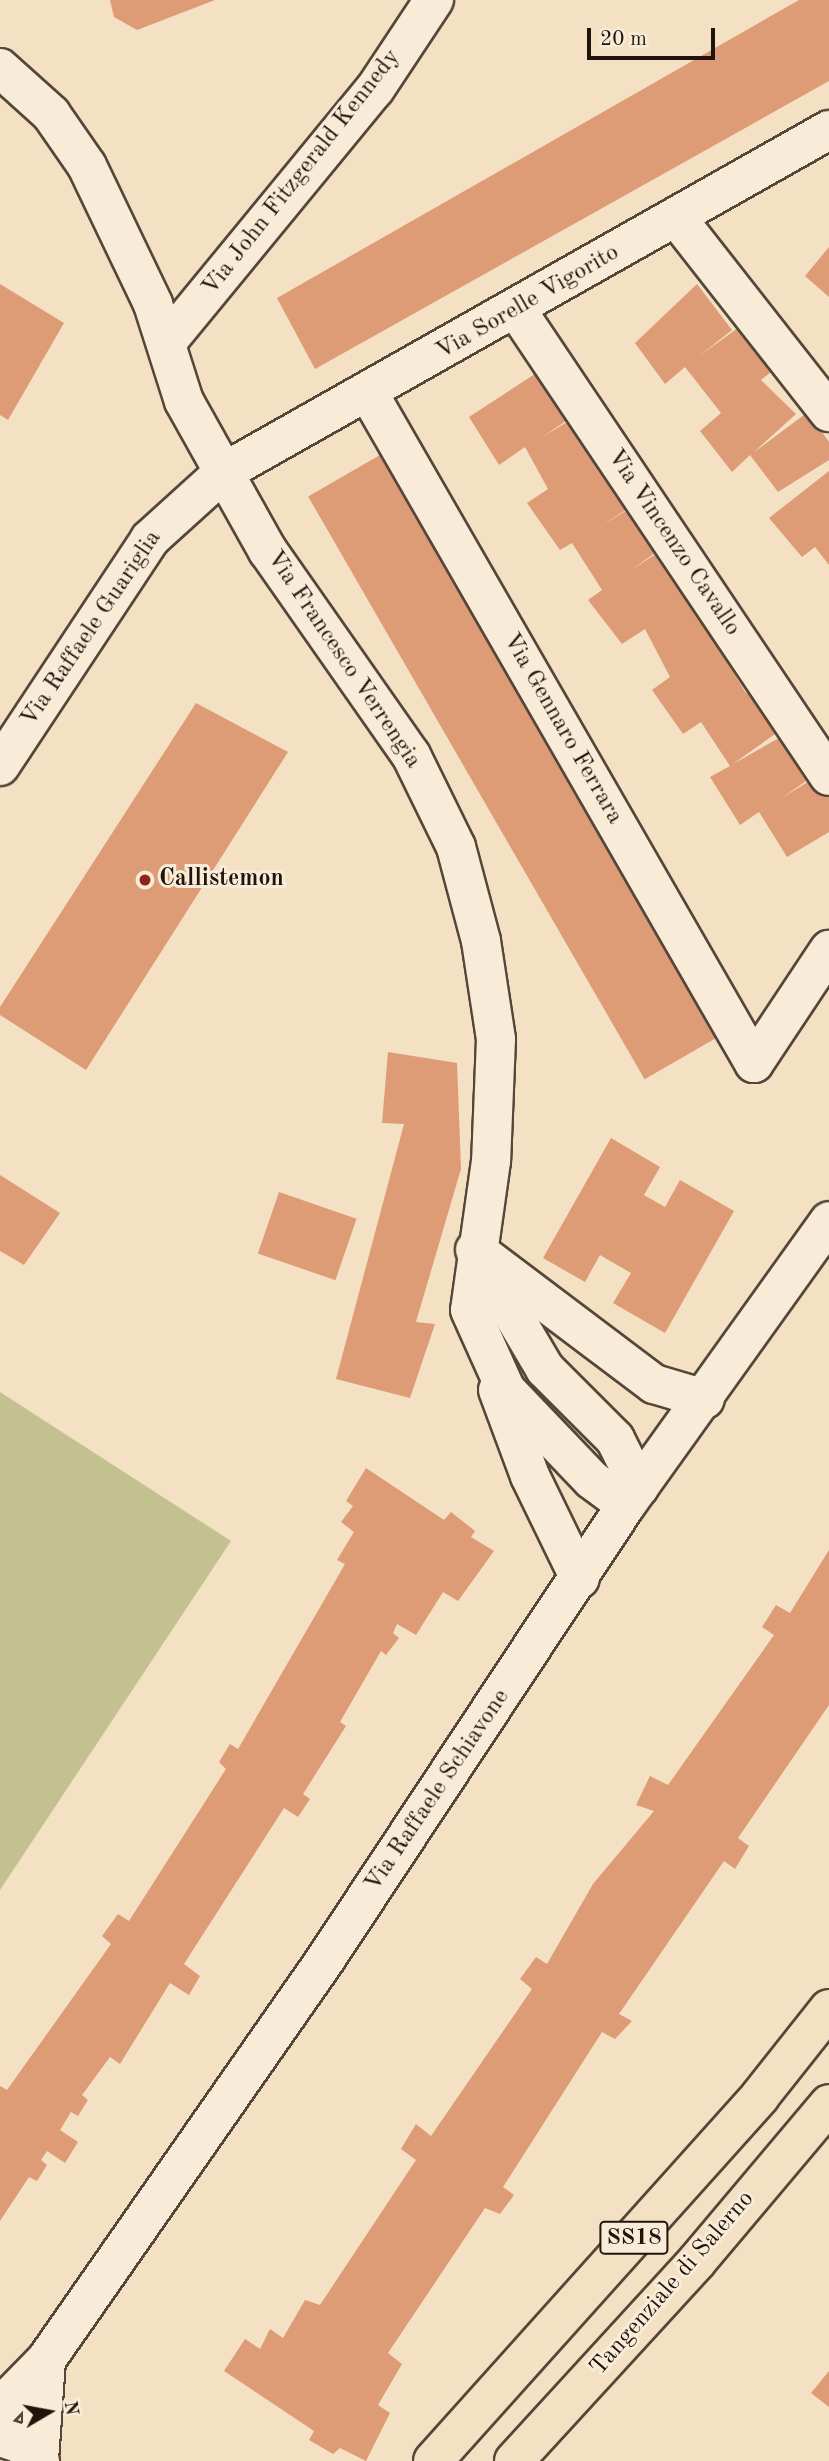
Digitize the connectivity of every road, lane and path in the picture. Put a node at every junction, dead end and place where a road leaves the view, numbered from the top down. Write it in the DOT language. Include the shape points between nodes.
graph roads {
  1 [pos="433,0"];
  2 [pos="0,68"];
  3 [pos="823,143"];
  4 [pos="676,217"];
  5 [pos="516,309"];
  6 [pos="166,343"];
  7 [pos="369,394"];
  8 [pos="829,412"];
  9 [pos="224,472"];
  10 [pos="0,766"];
  11 [pos="829,776"];
  12 [pos="829,950"];
  13 [pos="829,1221"];
  14 [pos="475,1250"];
  15 [pos="479,1339"];
  16 [pos="705,1399"];
  17 [pos="633,1496"];
  18 [pos="580,1579"];
  19 [pos="829,2009"];
  20 [pos="829,2104"];
  21 [pos="46,2360"];
  22 [pos="0,2407"];
  23 [pos="0,2437"];
  24 [pos="39,2460"];
  25 [pos="433,2461"];
  26 [pos="514,2461"];
  1 -- 6 [label="street, Via John Fitzgerald Kennedy" via="375,89"];
  2 -- 6 [label="street, Via Francesco Verrengia" via="51,114 88,166 153,304"];
  3 -- 4 [label="street, Via Sorelle Vigorito"];
  4 -- 5 [label="street, Via Sorelle Vigorito"];
  4 -- 8 [label="street"];
  5 -- 7 [label="street, Via Sorelle Vigorito"];
  5 -- 11 [label="street, Via Vincenzo Cavallo"];
  6 -- 9 [label="street, Via Francesco Verrengia" via="184,401"];
  7 -- 9 [label="street, Via Sorelle Vigorito"];
  7 -- 12 [label="street, Via Gennaro Ferrara" via="754,1063"];
  9 -- 10 [label="street, Via Raffaele Guariglia" via="149,539"];
  9 -- 14 [label="street, Via Francesco Verrengia" via="268,551 411,755 456,847 481,941 496,1039 491,1161"];
  13 -- 16 [label="street, Via Raffaele Schiavone"];
  14 -- 15 [label="street, Via Francesco Verrengia" via="470,1310"];
  14 -- 16 [label="street" via="654,1384"];
  14 -- 17 [label="street" via="545,1369 615,1439"];
  15 -- 17 [label="street, Via Francesco Verrengia" via="506,1390 592,1480"];
  15 -- 18 [label="street" via="530,1476"];
  16 -- 17 [label="street, Via Raffaele Schiavone"];
  17 -- 18 [label="street, Via Raffaele Schiavone"];
  18 -- 21 [label="street, Via Raffaele Schiavone" via="327,1957"];
  19 -- 25 [label="highway, SS18" via="760,2096"];
  20 -- 26 [label="highway, Tangenziale di Salerno / SS18" via="697,2260"];
  21 -- 22 [label="street, Via Raffaele Schiavone"];
  21 -- 24 [label="street"];
  23 -- 24 [label="street" via="19,2443"];
}
